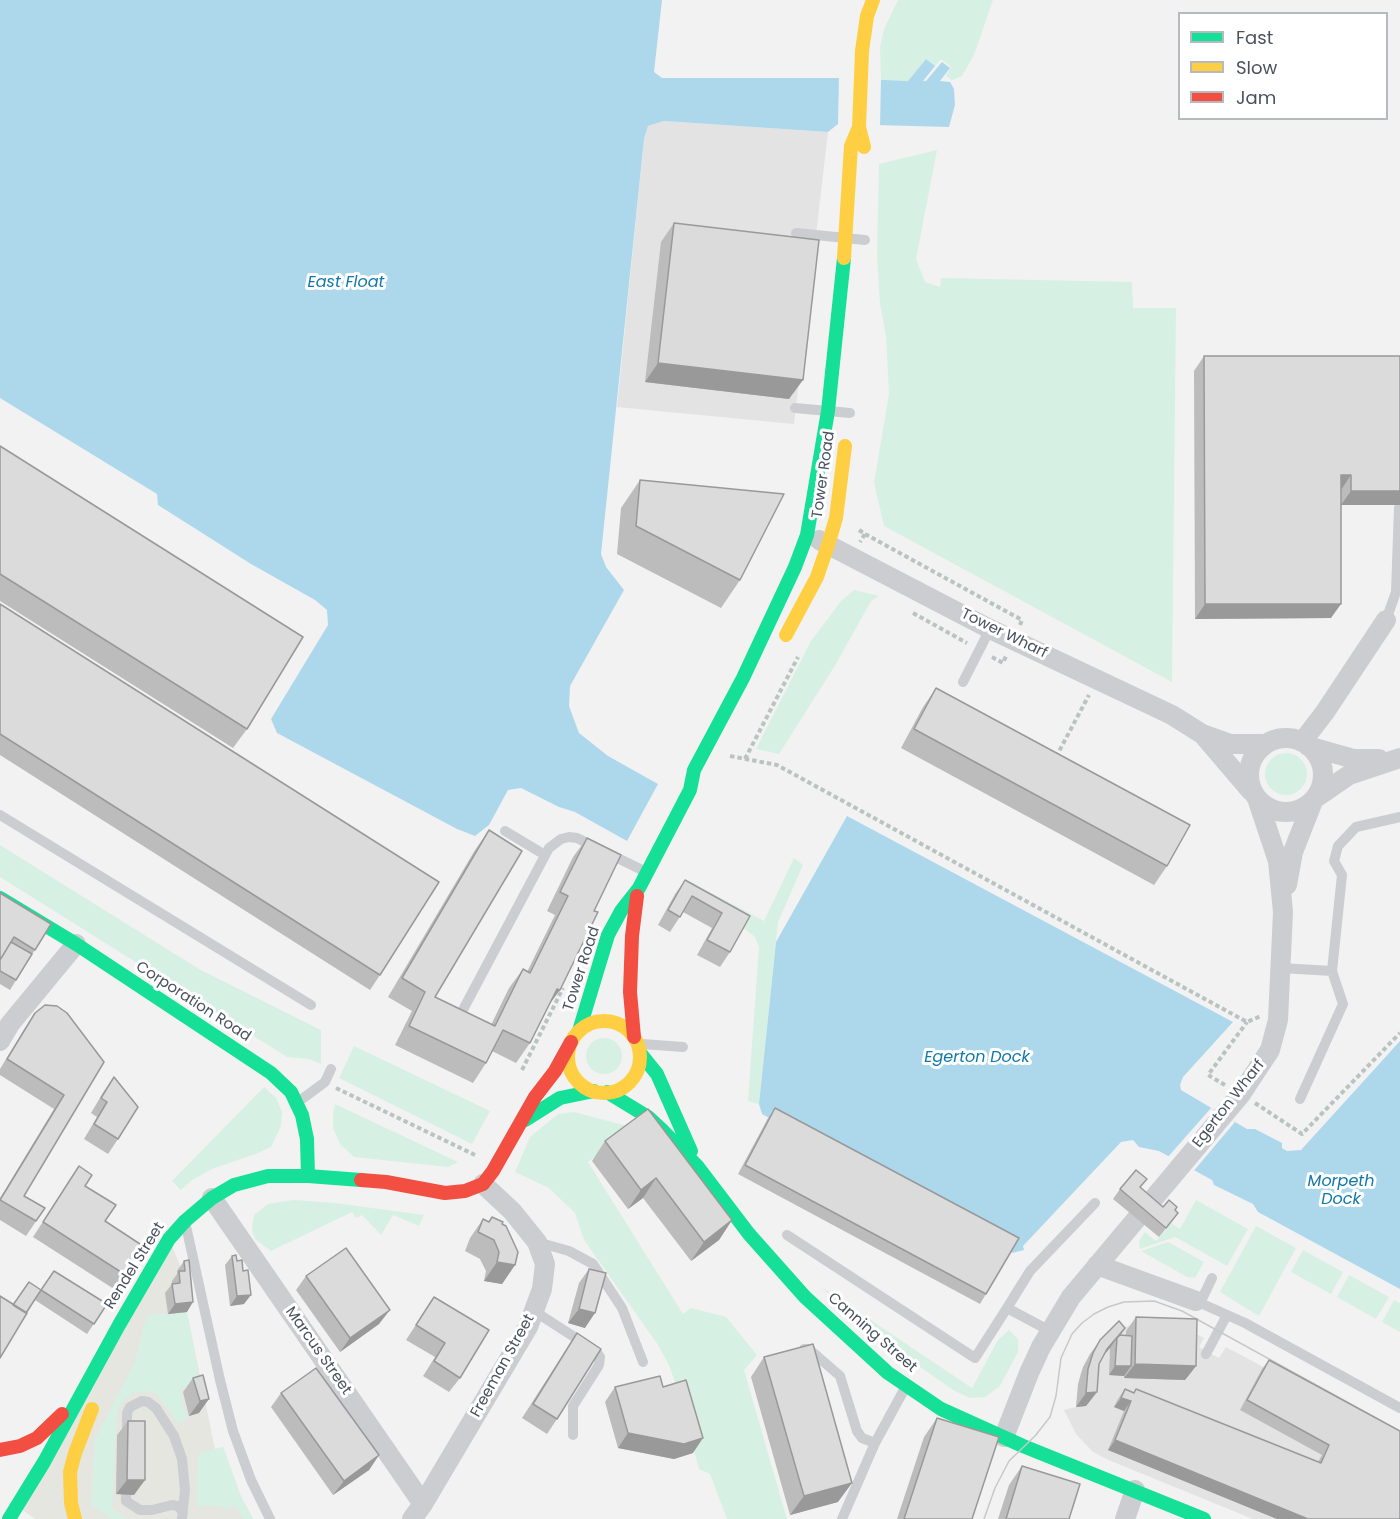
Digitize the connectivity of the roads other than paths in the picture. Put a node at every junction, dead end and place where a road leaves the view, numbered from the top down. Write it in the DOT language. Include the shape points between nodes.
graph roads {
  1 [pos="873,0"];
  2 [pos="859,127"];
  3 [pos="866,162"];
  4 [pos="796,233"];
  5 [pos="846,239"];
  6 [pos="865,240"];
  7 [pos="795,408"];
  8 [pos="828,411"];
  9 [pos="849,418"];
  10 [pos="1399,508"];
  11 [pos="807,535"];
  12 [pos="828,545"];
  13 [pos="1386,620"];
  14 [pos="990,629"];
  15 [pos="779,647"];
  16 [pos="963,682"];
  17 [pos="1202,734"];
  18 [pos="1266,744"];
  19 [pos="1305,744"];
  20 [pos="721,754"];
  21 [pos="1398,758"];
  22 [pos="690,790"];
  23 [pos="1255,796"];
  24 [pos="1315,799"];
  25 [pos="0,815"];
  26 [pos="1400,817"];
  27 [pos="505,831"];
  28 [pos="545,855"];
  29 [pos="647,873"];
  30 [pos="639,888"];
  31 [pos="0,898"];
  32 [pos="1283,912"];
  33 [pos="76,944"];
  34 [pos="1281,968"];
  35 [pos="1332,971"];
  36 [pos="311,1005"];
  37 [pos="456,1023"];
  38 [pos="575,1037"];
  39 [pos="0,1041"];
  40 [pos="637,1044"];
  41 [pos="683,1047"];
  42 [pos="332,1069"];
  43 [pos="601,1092"];
  44 [pos="1300,1099"];
  45 [pos="297,1104"];
  46 [pos="518,1126"];
  47 [pos="698,1167"];
  48 [pos="308,1176"];
  49 [pos="483,1184"];
  50 [pos="212,1198"];
  51 [pos="1095,1203"];
  52 [pos="185,1221"];
  53 [pos="787,1235"];
  54 [pos="537,1242"];
  55 [pos="1097,1265"];
  56 [pos="1212,1278"];
  57 [pos="137,1294"];
  58 [pos="1198,1302"];
  59 [pos="1007,1308"];
  60 [pos="534,1311"];
  61 [pos="1227,1315"];
  62 [pos="1050,1331"];
  63 [pos="789,1353"];
  64 [pos="1206,1354"];
  65 [pos="643,1362"];
  66 [pos="111,1369"];
  67 [pos="906,1385"];
  68 [pos="84,1388"];
  69 [pos="96,1401"];
  70 [pos="1400,1408"];
  71 [pos="126,1435"];
  72 [pos="573,1435"];
  73 [pos="1004,1437"];
  74 [pos="875,1443"];
  75 [pos="0,1450"];
  76 [pos="1135,1490"];
  77 [pos="126,1495"];
  78 [pos="418,1512"];
  79 [pos="182,1516"];
  80 [pos="9,1519"];
  81 [pos="75,1519"];
  82 [pos="270,1519"];
  83 [pos="842,1519"];
  84 [pos="1125,1519"];
  85 [pos="1204,1519"];
  1 -- 2 [label="main road, Tower Road" via="863,34"];
  2 -- 3 [label="main road, Tower Road"];
  2 -- 5 [label="main road, Tower Road" via="851,146"];
  4 -- 5 [label="lane"];
  5 -- 6 [label="lane"];
  5 -- 8 [label="main road, Tower Road"];
  7 -- 8 [label="lane"];
  8 -- 9 [label="lane"];
  8 -- 11 [label="main road, Tower Road"];
  9 -- 12 [label="main road, Tower Road" via="836,518"];
  10 -- 13 [label="lane" via="1396,592"];
  11 -- 12 [label="street, Tower Wharf"];
  11 -- 22 [label="main road, Tower Road" via="743,678 694,770"];
  12 -- 14 [label="street, Tower Wharf"];
  12 -- 15 [label="main road, Tower Road" via="817,578"];
  13 -- 19 [label="street"];
  14 -- 16 [label="lane"];
  14 -- 17 [label="street, Tower Wharf" via="1098,678"];
  17 -- 18 [label="street, Tower Wharf" via="1230,744"];
  17 -- 23 [label="street, Tower Wharf"];
  18 -- 19 [label="street" via="1281,738"];
  18 -- 23 [label="street" via="1250,764 1249,778"];
  19 -- 21 [label="street" via="1354,759"];
  19 -- 24 [label="street" via="1316,754 1323,770"];
  20 -- 22 [label="main road, Tower Road" via="708,780"];
  21 -- 24 [label="street" via="1349,774"];
  22 -- 29 [label="main road, Tower Road"];
  23 -- 24 [label="street" via="1265,807 1289,812 1302,809"];
  23 -- 32 [label="street, Egerton Wharf" via="1278,861"];
  24 -- 32 [label="street, Egerton Wharf" via="1293,852"];
  25 -- 36 [label="lane"];
  26 -- 35 [label="lane" via="1356,827 1338,846 1334,861 1342,875"];
  27 -- 28 [label="lane"];
  28 -- 29 [label="lane" via="561,838 577,838"];
  28 -- 37 [label="lane"];
  29 -- 30 [label="main road, Tower Road"];
  30 -- 38 [label="main road, Tower Road" via="608,935"];
  30 -- 40 [label="main road, Tower Road" via="630,992"];
  31 -- 33 [label="main road, Corporation Road"];
  32 -- 34 [label="street, Egerton Wharf"];
  33 -- 39 [label="street"];
  33 -- 45 [label="main road, Corporation Road" via="271,1073 291,1092"];
  34 -- 35 [label="lane"];
  34 -- 55 [label="street, Egerton Wharf" via="1279,1009 1270,1050 1241,1094"];
  35 -- 44 [label="lane" via="1343,1004"];
  38 -- 40 [label="main road" via="594,1022 606,1021 620,1024"];
  38 -- 43 [label="main road" via="568,1054 572,1072 581,1084"];
  38 -- 46 [label="main road"];
  40 -- 41 [label="lane"];
  40 -- 43 [label="main road" via="637,1071 629,1083"];
  40 -- 47 [label="main road, Canning Street" via="657,1074"];
  42 -- 45 [label="lane" via="325,1082"];
  43 -- 46 [label="main road" via="560,1098"];
  43 -- 47 [label="main road, Canning Street" via="648,1117"];
  45 -- 48 [label="main road, Corporation Road" via="307,1139"];
  46 -- 49 [label="main road"];
  47 -- 67 [label="main road, Canning Street" via="804,1297"];
  48 -- 49 [label="main road, Rendel Street" via="386,1182 445,1193"];
  48 -- 50 [label="main road, Rendel Street" via="268,1176 234,1185"];
  49 -- 54 [label="street, Freeman Street"];
  50 -- 52 [label="main road, Rendel Street"];
  50 -- 78 [label="street, Marcus Street"];
  51 -- 59 [label="lane" via="1030,1271"];
  52 -- 57 [label="main road, Rendel Street"];
  52 -- 82 [label="lane" via="233,1431"];
  53 -- 59 [label="lane" via="975,1358"];
  54 -- 60 [label="street, Freeman Street" via="545,1264 543,1288"];
  54 -- 65 [label="lane" via="569,1251 593,1264 622,1308"];
  55 -- 58 [label="street"];
  55 -- 62 [label="street, Egerton Wharf"];
  56 -- 58 [label="lane"];
  57 -- 66 [label="main road"];
  57 -- 68 [label="main road, Rendel Street"];
  58 -- 61 [label="lane"];
  59 -- 62 [label="lane"];
  60 -- 72 [label="lane" via="600,1357 573,1406"];
  60 -- 78 [label="street, Freeman Street"];
  61 -- 64 [label="lane"];
  61 -- 70 [label="lane"];
  62 -- 73 [label="street, Egerton Wharf"];
  63 -- 74 [label="lane" via="798,1348 809,1349 836,1371 857,1431 862,1438"];
  67 -- 73 [label="main road, Canning Street" via="941,1409"];
  67 -- 74 [label="lane"];
  68 -- 75 [label="main road" via="37,1438"];
  68 -- 80 [label="main road, Rendel Street"];
  69 -- 81 [label="main road" via="70,1472"];
  71 -- 79 [label="lane" via="130,1407 142,1401 156,1407 182,1458"];
  73 -- 76 [label="main road, Canning Street"];
  74 -- 83 [label="lane"];
  76 -- 84 [label="street"];
  76 -- 85 [label="main road, Canning Street"];
  77 -- 79 [label="lane" via="126,1501 140,1510 172,1504 178,1506"];
}
